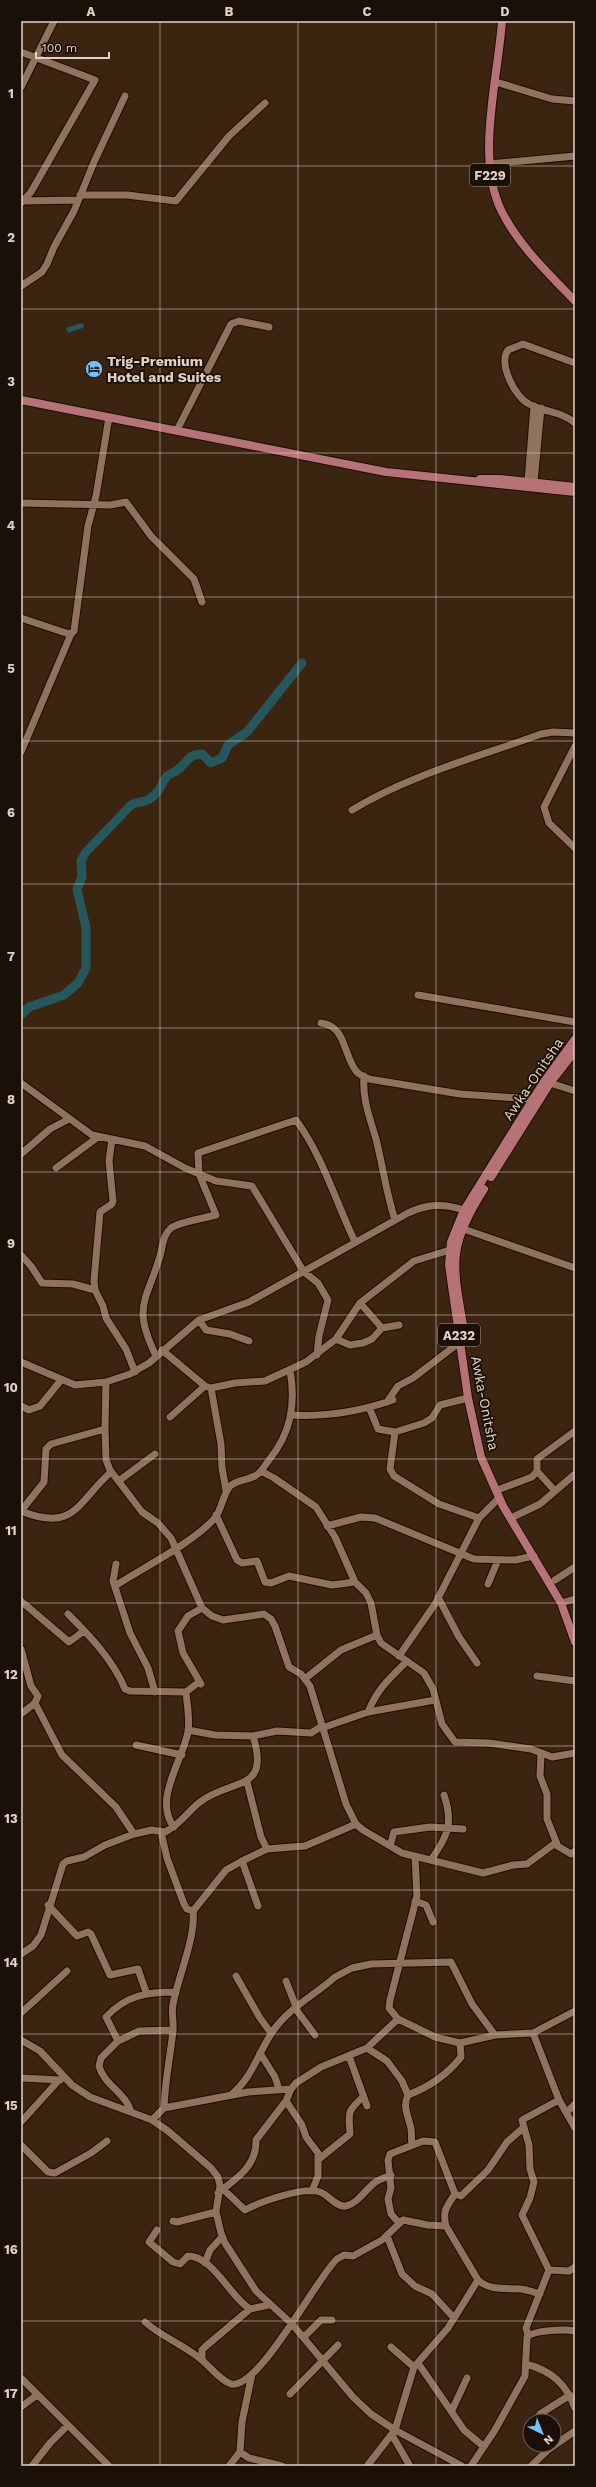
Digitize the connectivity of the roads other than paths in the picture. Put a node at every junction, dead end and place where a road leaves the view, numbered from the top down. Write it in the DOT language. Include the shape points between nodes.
graph roads {
  1 [pos="54,21"];
  2 [pos="502,21"];
  3 [pos="21,52"];
  4 [pos="36,57"];
  5 [pos="496,82"];
  6 [pos="21,87"];
  7 [pos="125,96"];
  8 [pos="575,101"];
  9 [pos="265,103"];
  10 [pos="575,156"];
  11 [pos="489,164"];
  12 [pos="79,198"];
  13 [pos="22,202"];
  14 [pos="21,286"];
  15 [pos="575,301"];
  16 [pos="269,327"];
  17 [pos="575,363"];
  18 [pos="21,400"];
  19 [pos="537,407"];
  20 [pos="109,417"];
  21 [pos="575,423"];
  22 [pos="177,430"];
  23 [pos="463,481"];
  24 [pos="531,481"];
  25 [pos="575,486"];
  26 [pos="575,492"];
  27 [pos="21,503"];
  28 [pos="93,504"];
  29 [pos="202,602"];
  30 [pos="21,618"];
  31 [pos="71,634"];
  32 [pos="575,733"];
  33 [pos="575,746"];
  34 [pos="21,752"];
  35 [pos="352,810"];
  36 [pos="575,848"];
  37 [pos="418,995"];
  38 [pos="575,1022"];
  39 [pos="321,1023"];
  40 [pos="575,1040"];
  41 [pos="575,1051"];
  42 [pos="364,1076"];
  43 [pos="21,1083"];
  44 [pos="550,1083"];
  45 [pos="575,1092"];
  46 [pos="533,1099"];
  47 [pos="69,1119"];
  48 [pos="98,1137"];
  49 [pos="112,1139"];
  50 [pos="21,1154"];
  51 [pos="56,1168"];
  52 [pos="199,1174"];
  53 [pos="464,1210"];
  54 [pos="395,1220"];
  55 [pos="459,1227"];
  56 [pos="355,1242"];
  57 [pos="450,1250"];
  58 [pos="21,1255"];
  59 [pos="575,1268"];
  60 [pos="304,1272"];
  61 [pos="95,1290"];
  62 [pos="360,1303"];
  63 [pos="199,1320"];
  64 [pos="399,1324"];
  65 [pos="188,1328"];
  66 [pos="382,1328"];
  67 [pos="206,1330"];
  68 [pos="336,1340"];
  69 [pos="249,1341"];
  70 [pos="460,1342"];
  71 [pos="162,1350"];
  72 [pos="317,1355"];
  73 [pos="156,1356"];
  74 [pos="21,1362"];
  75 [pos="290,1370"];
  76 [pos="135,1372"];
  77 [pos="60,1380"];
  78 [pos="106,1382"];
  79 [pos="208,1387"];
  80 [pos="468,1398"];
  81 [pos="21,1406"];
  82 [pos="369,1407"];
  83 [pos="292,1415"];
  84 [pos="170,1417"];
  85 [pos="104,1430"];
  86 [pos="575,1431"];
  87 [pos="396,1432"];
  88 [pos="155,1454"];
  89 [pos="261,1471"];
  90 [pos="111,1472"];
  91 [pos="537,1472"];
  92 [pos="575,1474"];
  93 [pos="120,1480"];
  94 [pos="226,1490"];
  95 [pos="556,1491"];
  96 [pos="499,1494"];
  97 [pos="21,1511"];
  98 [pos="216,1515"];
  99 [pos="515,1516"];
  100 [pos="479,1518"];
  101 [pos="327,1526"];
  102 [pos="176,1548"];
  103 [pos="462,1553"];
  104 [pos="534,1556"];
  105 [pos="498,1560"];
  106 [pos="116,1564"];
  107 [pos="575,1567"];
  108 [pos="555,1580"];
  109 [pos="355,1582"];
  110 [pos="488,1584"];
  111 [pos="115,1586"];
  112 [pos="438,1597"];
  113 [pos="575,1599"];
  114 [pos="21,1601"];
  115 [pos="564,1602"];
  116 [pos="202,1608"];
  117 [pos="68,1614"];
  118 [pos="575,1623"];
  119 [pos="84,1631"];
  120 [pos="377,1635"];
  121 [pos="575,1642"];
  122 [pos="21,1649"];
  123 [pos="399,1656"];
  124 [pos="407,1661"];
  125 [pos="477,1663"];
  126 [pos="537,1676"];
  127 [pos="306,1678"];
  128 [pos="575,1681"];
  129 [pos="155,1692"];
  130 [pos="186,1692"];
  131 [pos="435,1700"];
  132 [pos="35,1703"];
  133 [pos="368,1712"];
  134 [pos="21,1714"];
  135 [pos="322,1727"];
  136 [pos="188,1730"];
  137 [pos="253,1736"];
  138 [pos="136,1745"];
  139 [pos="541,1753"];
  140 [pos="575,1753"];
  141 [pos="182,1755"];
  142 [pos="247,1782"];
  143 [pos="444,1795"];
  144 [pos="356,1824"];
  145 [pos="449,1826"];
  146 [pos="174,1827"];
  147 [pos="463,1829"];
  148 [pos="161,1832"];
  149 [pos="134,1834"];
  150 [pos="557,1844"];
  151 [pos="390,1846"];
  152 [pos="267,1849"];
  153 [pos="575,1851"];
  154 [pos="415,1856"];
  155 [pos="242,1860"];
  156 [pos="431,1860"];
  157 [pos="415,1901"];
  158 [pos="48,1905"];
  159 [pos="258,1906"];
  160 [pos="193,1911"];
  161 [pos="432,1922"];
  162 [pos="21,1954"];
  163 [pos="401,1965"];
  164 [pos="67,1971"];
  165 [pos="236,1976"];
  166 [pos="286,1981"];
  167 [pos="146,1992"];
  168 [pos="176,1992"];
  169 [pos="296,2007"];
  170 [pos="575,2011"];
  171 [pos="21,2013"];
  172 [pos="398,2019"];
  173 [pos="173,2030"];
  174 [pos="271,2033"];
  175 [pos="533,2033"];
  176 [pos="315,2035"];
  177 [pos="495,2035"];
  178 [pos="21,2040"];
  179 [pos="118,2041"];
  180 [pos="460,2043"];
  181 [pos="367,2048"];
  182 [pos="260,2053"];
  183 [pos="349,2056"];
  184 [pos="21,2078"];
  185 [pos="61,2079"];
  186 [pos="291,2089"];
  187 [pos="279,2090"];
  188 [pos="231,2094"];
  189 [pos="408,2095"];
  190 [pos="363,2097"];
  191 [pos="559,2100"];
  192 [pos="286,2101"];
  193 [pos="575,2104"];
  194 [pos="367,2106"];
  195 [pos="164,2108"];
  196 [pos="131,2112"];
  197 [pos="567,2112"];
  198 [pos="152,2120"];
  199 [pos="21,2122"];
  200 [pos="523,2128"];
  201 [pos="575,2128"];
  202 [pos="107,2141"];
  203 [pos="21,2145"];
  204 [pos="412,2145"];
  205 [pos="318,2159"];
  206 [pos="391,2175"];
  207 [pos="220,2191"];
  208 [pos="312,2191"];
  209 [pos="455,2194"];
  210 [pos="216,2212"];
  211 [pos="173,2220"];
  212 [pos="399,2223"];
  213 [pos="446,2226"];
  214 [pos="156,2230"];
  215 [pos="387,2236"];
  216 [pos="222,2237"];
  217 [pos="205,2263"];
  218 [pos="575,2267"];
  219 [pos="549,2270"];
  220 [pos="478,2280"];
  221 [pos="540,2294"];
  222 [pos="269,2305"];
  223 [pos="250,2308"];
  224 [pos="453,2317"];
  225 [pos="332,2320"];
  226 [pos="146,2322"];
  227 [pos="292,2324"];
  228 [pos="575,2330"];
  229 [pos="528,2335"];
  230 [pos="304,2337"];
  231 [pos="338,2345"];
  232 [pos="391,2347"];
  233 [pos="202,2360"];
  234 [pos="322,2360"];
  235 [pos="526,2364"];
  236 [pos="416,2365"];
  237 [pos="252,2374"];
  238 [pos="21,2378"];
  239 [pos="467,2378"];
  240 [pos="571,2392"];
  241 [pos="290,2394"];
  242 [pos="37,2395"];
  243 [pos="21,2407"];
  244 [pos="575,2408"];
  245 [pos="452,2410"];
  246 [pos="541,2413"];
  247 [pos="67,2426"];
  248 [pos="575,2431"];
  249 [pos="394,2433"];
  250 [pos="483,2446"];
  251 [pos="240,2452"];
  252 [pos="32,2466"];
  253 [pos="109,2466"];
  254 [pos="229,2466"];
  255 [pos="282,2466"];
  256 [pos="367,2466"];
  257 [pos="410,2466"];
  258 [pos="462,2466"];
  259 [pos="471,2466"];
  260 [pos="531,2466"];
  1 -- 4 [label="street"];
  2 -- 5 [label="main road, F229"];
  3 -- 4 [label="street"];
  4 -- 6 [label="street"];
  4 -- 13 [label="street" via="95,80 34,186"];
  5 -- 8 [label="street" via="552,99"];
  5 -- 11 [label="main road, F229"];
  7 -- 12 [label="street"];
  9 -- 12 [label="street" via="226,140 176,201 127,195"];
  10 -- 11 [label="street"];
  11 -- 15 [label="main road, F229" via="495,197 510,227 524,247"];
  12 -- 13 [label="street"];
  12 -- 14 [label="street" via="42,272"];
  16 -- 22 [label="street" via="239,320 231,324"];
  17 -- 19 [label="street" via="527,344 518,344 508,350 503,362 505,369 523,400"];
  18 -- 20 [label="main road"];
  19 -- 21 [label="street" via="565,415"];
  19 -- 24 [label="street"];
  20 -- 22 [label="main road"];
  20 -- 28 [label="street"];
  22 -- 23 [label="main road" via="342,465"];
  23 -- 24 [label="main road"];
  23 -- 26 [label="main road"];
  24 -- 25 [label="main road"];
  27 -- 28 [label="street"];
  28 -- 29 [label="street" via="126,502 130,505 151,536 194,579"];
  28 -- 31 [label="street" via="75,626"];
  30 -- 31 [label="street"];
  31 -- 34 [label="street"];
  32 -- 35 [label="street" via="540,734 428,775 372,798"];
  33 -- 36 [label="street" via="544,807 549,823"];
  37 -- 38 [label="street"];
  39 -- 42 [label="street" via="337,1030 357,1072"];
  40 -- 46 [label="main road, Awka-Onitsha / A232"];
  41 -- 44 [label="main road, Awka-Onitsha / A232"];
  42 -- 46 [label="street" via="380,1082 431,1090"];
  42 -- 54 [label="street" via="366,1108"];
  43 -- 47 [label="street"];
  44 -- 45 [label="street"];
  44 -- 55 [label="main road, Awka-Onitsha / A232"];
  46 -- 53 [label="main road, Awka-Onitsha / A232"];
  47 -- 48 [label="street"];
  47 -- 50 [label="street" via="50,1129"];
  48 -- 49 [label="street"];
  48 -- 51 [label="street"];
  49 -- 52 [label="street" via="145,1146"];
  49 -- 61 [label="street" via="109,1161 113,1201 100,1212"];
  52 -- 56 [label="street" via="198,1153 296,1120 304,1130"];
  52 -- 60 [label="street" via="216,1181 252,1186"];
  52 -- 73 [label="street" via="216,1215 172,1228 165,1236 143,1305 144,1323"];
  53 -- 54 [label="street" via="446,1205 432,1205"];
  53 -- 55 [label="main road, Awka-Onitsha / A232"];
  54 -- 56 [label="street"];
  55 -- 57 [label="main road, Awka-Onitsha / A232"];
  55 -- 59 [label="street"];
  55 -- 96 [label="main road, Awka-Onitsha / A232" via="455,1249 455,1280 480,1433"];
  56 -- 60 [label="street"];
  57 -- 62 [label="street" via="414,1262"];
  57 -- 70 [label="main road, Awka-Onitsha / A232" via="450,1284"];
  58 -- 61 [label="street" via="42,1283 73,1284"];
  60 -- 63 [label="street" via="232,1309"];
  60 -- 72 [label="street" via="318,1283 328,1300"];
  61 -- 76 [label="street"];
  62 -- 66 [label="street"];
  62 -- 68 [label="street"];
  63 -- 65 [label="street"];
  63 -- 67 [label="street"];
  64 -- 66 [label="street"];
  65 -- 67 [label="street"];
  65 -- 71 [label="street"];
  66 -- 68 [label="street" via="372,1339 363,1343 350,1345"];
  67 -- 69 [label="street" via="230,1334"];
  68 -- 72 [label="street"];
  70 -- 80 [label="main road, Awka-Onitsha / A232"];
  70 -- 82 [label="street" via="414,1378 398,1386 390,1401"];
  71 -- 73 [label="street"];
  71 -- 79 [label="street"];
  72 -- 75 [label="street"];
  73 -- 76 [label="street"];
  74 -- 77 [label="street"];
  75 -- 79 [label="street" via="265,1381"];
  75 -- 83 [label="street" via="294,1388"];
  76 -- 78 [label="street"];
  77 -- 78 [label="street" via="75,1385 102,1380"];
  77 -- 81 [label="street" via="40,1406 29,1410"];
  78 -- 85 [label="street"];
  79 -- 84 [label="street"];
  79 -- 94 [label="street" via="221,1444"];
  80 -- 87 [label="street" via="440,1405 432,1418"];
  80 -- 96 [label="main road, Awka-Onitsha / A232" via="481,1457"];
  82 -- 83 [label="street" via="313,1416"];
  82 -- 87 [label="street" via="378,1429"];
  83 -- 89 [label="street" via="282,1443"];
  85 -- 90 [label="street" via="106,1460"];
  85 -- 97 [label="street" via="51,1444 46,1449 44,1482"];
  86 -- 91 [label="street" via="537,1459"];
  87 -- 100 [label="street" via="390,1469 394,1476 439,1504"];
  88 -- 93 [label="street"];
  89 -- 94 [label="street"];
  89 -- 101 [label="street" via="310,1502"];
  90 -- 93 [label="street"];
  90 -- 97 [label="street" via="70,1514 48,1520"];
  91 -- 95 [label="street"];
  91 -- 96 [label="street"];
  92 -- 95 [label="street"];
  93 -- 102 [label="street" via="136,1505 165,1530"];
  94 -- 98 [label="street"];
  95 -- 99 [label="street" via="540,1504"];
  96 -- 99 [label="main road, Awka-Onitsha / A232"];
  96 -- 100 [label="street"];
  96 -- 104 [label="main road, Awka-Onitsha / A232"];
  98 -- 102 [label="street"];
  98 -- 109 [label="street" via="237,1560 242,1563 256,1560 265,1582 271,1583 289,1576 332,1585"];
  99 -- 108 [label="main road, Awka-Onitsha / A232"];
  100 -- 103 [label="street"];
  101 -- 103 [label="street" via="361,1517 375,1518"];
  101 -- 109 [label="street" via="347,1560"];
  102 -- 111 [label="street"];
  102 -- 116 [label="street"];
  103 -- 105 [label="street" via="474,1560"];
  103 -- 112 [label="street"];
  104 -- 105 [label="street"];
  104 -- 115 [label="main road, Awka-Onitsha / A232"];
  105 -- 110 [label="street"];
  106 -- 111 [label="street" via="113,1576"];
  107 -- 108 [label="street"];
  108 -- 115 [label="main road, Awka-Onitsha / A232"];
  109 -- 120 [label="street" via="371,1602"];
  111 -- 129 [label="street" via="130,1634 144,1658"];
  112 -- 123 [label="street"];
  112 -- 125 [label="street" via="459,1637"];
  113 -- 115 [label="street"];
  114 -- 119 [label="street" via="69,1642"];
  115 -- 118 [label="main road, Awka-Onitsha / A232"];
  115 -- 121 [label="main road, Awka-Onitsha / A232"];
  116 -- 127 [label="street" via="223,1620 264,1614 268,1616 275,1626 289,1667"];
  116 -- 130 [label="street" via="188,1616 178,1631 183,1653 200,1683"];
  117 -- 119 [label="street"];
  119 -- 129 [label="street" via="119,1675 125,1689"];
  120 -- 123 [label="street" via="381,1642"];
  120 -- 127 [label="street" via="341,1650"];
  122 -- 132 [label="street" via="31,1686 38,1696"];
  123 -- 124 [label="street"];
  124 -- 131 [label="street" via="424,1673 433,1689"];
  124 -- 133 [label="street" via="384,1682"];
  126 -- 128 [label="street"];
  127 -- 135 [label="street"];
  129 -- 130 [label="street"];
  130 -- 136 [label="street"];
  131 -- 133 [label="street"];
  131 -- 139 [label="street" via="442,1724 455,1742 489,1743 531,1749"];
  132 -- 134 [label="street"];
  132 -- 149 [label="street" via="62,1755 116,1807"];
  133 -- 135 [label="street"];
  135 -- 137 [label="street" via="311,1733 277,1731"];
  135 -- 144 [label="street" via="346,1804"];
  136 -- 137 [label="street" via="214,1735"];
  136 -- 141 [label="street"];
  137 -- 142 [label="street" via="258,1756 257,1764"];
  138 -- 141 [label="street"];
  139 -- 140 [label="street" via="552,1757"];
  139 -- 150 [label="street" via="540,1776 547,1794 547,1819"];
  141 -- 146 [label="street" via="166,1799 167,1814"];
  142 -- 146 [label="street" via="204,1799"];
  142 -- 152 [label="street"];
  143 -- 145 [label="street" via="448,1806"];
  144 -- 151 [label="street"];
  144 -- 152 [label="street" via="305,1846"];
  145 -- 147 [label="street"];
  145 -- 151 [label="street" via="430,1826 394,1832"];
  145 -- 156 [label="street" via="442,1844"];
  146 -- 148 [label="street"];
  148 -- 149 [label="street" via="152,1830"];
  148 -- 160 [label="street" via="167,1858 186,1909"];
  149 -- 158 [label="street" via="63,1864"];
  150 -- 153 [label="street" via="570,1854"];
  150 -- 156 [label="street" via="527,1864 483,1873"];
  151 -- 154 [label="street"];
  152 -- 155 [label="street"];
  154 -- 156 [label="street"];
  154 -- 157 [label="street"];
  155 -- 159 [label="street"];
  155 -- 160 [label="street" via="226,1870"];
  157 -- 161 [label="street" via="426,1905"];
  157 -- 163 [label="street"];
  158 -- 162 [label="street" via="39,1939 34,1946"];
  158 -- 167 [label="street" via="77,1936 88,1932 91,1934 110,1976 138,1969"];
  160 -- 168 [label="street" via="194,1917"];
  163 -- 169 [label="street" via="371,1964 343,1972"];
  163 -- 172 [label="street" via="389,2008"];
  163 -- 177 [label="street" via="451,1962 472,2004"];
  164 -- 171 [label="street"];
  165 -- 174 [label="street"];
  166 -- 169 [label="street"];
  167 -- 168 [label="street"];
  167 -- 179 [label="street" via="106,2016"];
  168 -- 173 [label="street" via="172,2005"];
  169 -- 174 [label="street"];
  169 -- 176 [label="street"];
  170 -- 175 [label="street"];
  172 -- 180 [label="street" via="435,2037"];
  172 -- 181 [label="street"];
  173 -- 179 [label="street" via="139,2031"];
  173 -- 195 [label="street" via="165,2079"];
  174 -- 182 [label="street"];
  175 -- 177 [label="street"];
  175 -- 191 [label="street"];
  177 -- 180 [label="street"];
  178 -- 185 [label="street" via="40,2051"];
  179 -- 196 [label="street" via="101,2058 99,2066 109,2084 128,2102"];
  180 -- 189 [label="street" via="461,2057 452,2067 440,2078"];
  181 -- 183 [label="street"];
  181 -- 189 [label="street" via="387,2061 402,2081"];
  182 -- 187 [label="street" via="275,2077"];
  182 -- 188 [label="street" via="248,2079"];
  183 -- 186 [label="street" via="321,2067"];
  183 -- 190 [label="street"];
  184 -- 185 [label="street"];
  185 -- 196 [label="street" via="90,2096"];
  185 -- 199 [label="street"];
  186 -- 187 [label="street"];
  186 -- 192 [label="street"];
  187 -- 188 [label="street"];
  188 -- 195 [label="street"];
  189 -- 204 [label="street" via="405,2100 406,2114"];
  190 -- 194 [label="street"];
  190 -- 205 [label="street" via="350,2109 350,2134"];
  191 -- 197 [label="street"];
  191 -- 200 [label="street" via="522,2119"];
  192 -- 205 [label="street" via="302,2125 306,2137 315,2147"];
  192 -- 207 [label="street" via="256,2140 257,2151 254,2158 239,2176"];
  193 -- 197 [label="street"];
  195 -- 198 [label="street"];
  196 -- 198 [label="street"];
  197 -- 201 [label="street"];
  198 -- 207 [label="street" via="212,2168 219,2182"];
  200 -- 209 [label="street" via="507,2142 488,2170 466,2192 461,2196"];
  200 -- 219 [label="street" via="529,2145 530,2170 534,2182 522,2215"];
  202 -- 203 [label="street" via="55,2173 48,2172"];
  204 -- 206 [label="street" via="389,2156"];
  204 -- 209 [label="street" via="423,2141 435,2142"];
  205 -- 208 [label="street" via="318,2176"];
  206 -- 208 [label="street" via="377,2181 358,2199 345,2206 340,2206 320,2192"];
  206 -- 212 [label="street" via="388,2199 391,2214"];
  207 -- 208 [label="street" via="245,2210 262,2201"];
  207 -- 210 [label="street"];
  209 -- 213 [label="street" via="445,2209"];
  210 -- 211 [label="street" via="178,2222"];
  210 -- 216 [label="street"];
  212 -- 213 [label="street" via="404,2220"];
  212 -- 215 [label="street"];
  213 -- 220 [label="street"];
  214 -- 217 [label="street" via="149,2242 173,2262 180,2264 190,2256"];
  215 -- 224 [label="street" via="402,2274 415,2286 432,2294"];
  215 -- 227 [label="street" via="353,2256 344,2255 337,2259"];
  216 -- 217 [label="street" via="210,2250"];
  216 -- 222 [label="street" via="248,2281"];
  217 -- 223 [label="street" via="242,2304"];
  218 -- 219 [label="street" via="569,2271"];
  219 -- 221 [label="street"];
  220 -- 221 [label="street" via="505,2290 523,2289"];
  220 -- 224 [label="street" via="466,2302"];
  221 -- 229 [label="street" via="526,2328"];
  222 -- 223 [label="street"];
  222 -- 227 [label="street"];
  223 -- 233 [label="street" via="202,2350"];
  224 -- 236 [label="street" via="439,2340"];
  225 -- 230 [label="street" via="321,2320"];
  226 -- 233 [label="street" via="164,2337 178,2343"];
  227 -- 230 [label="street"];
  227 -- 237 [label="street"];
  228 -- 229 [label="street" via="554,2330"];
  229 -- 235 [label="street" via="525,2345"];
  230 -- 234 [label="street"];
  231 -- 234 [label="street"];
  232 -- 236 [label="street"];
  233 -- 237 [label="street" via="231,2384 240,2383"];
  234 -- 241 [label="street"];
  234 -- 249 [label="street" via="359,2403"];
  235 -- 240 [label="street" via="548,2373"];
  235 -- 250 [label="street" via="525,2376 518,2391"];
  236 -- 245 [label="street"];
  236 -- 249 [label="street"];
  237 -- 251 [label="street" via="242,2422"];
  238 -- 242 [label="street"];
  239 -- 245 [label="street"];
  240 -- 244 [label="street"];
  240 -- 246 [label="street"];
  242 -- 243 [label="street"];
  242 -- 247 [label="street"];
  245 -- 250 [label="street" via="464,2430"];
  247 -- 252 [label="street"];
  247 -- 253 [label="street"];
  248 -- 260 [label="street" via="549,2449"];
  249 -- 256 [label="street"];
  249 -- 257 [label="street"];
  249 -- 258 [label="street"];
  250 -- 259 [label="street"];
  251 -- 254 [label="street"];
  251 -- 255 [label="street" via="249,2458"];
}
